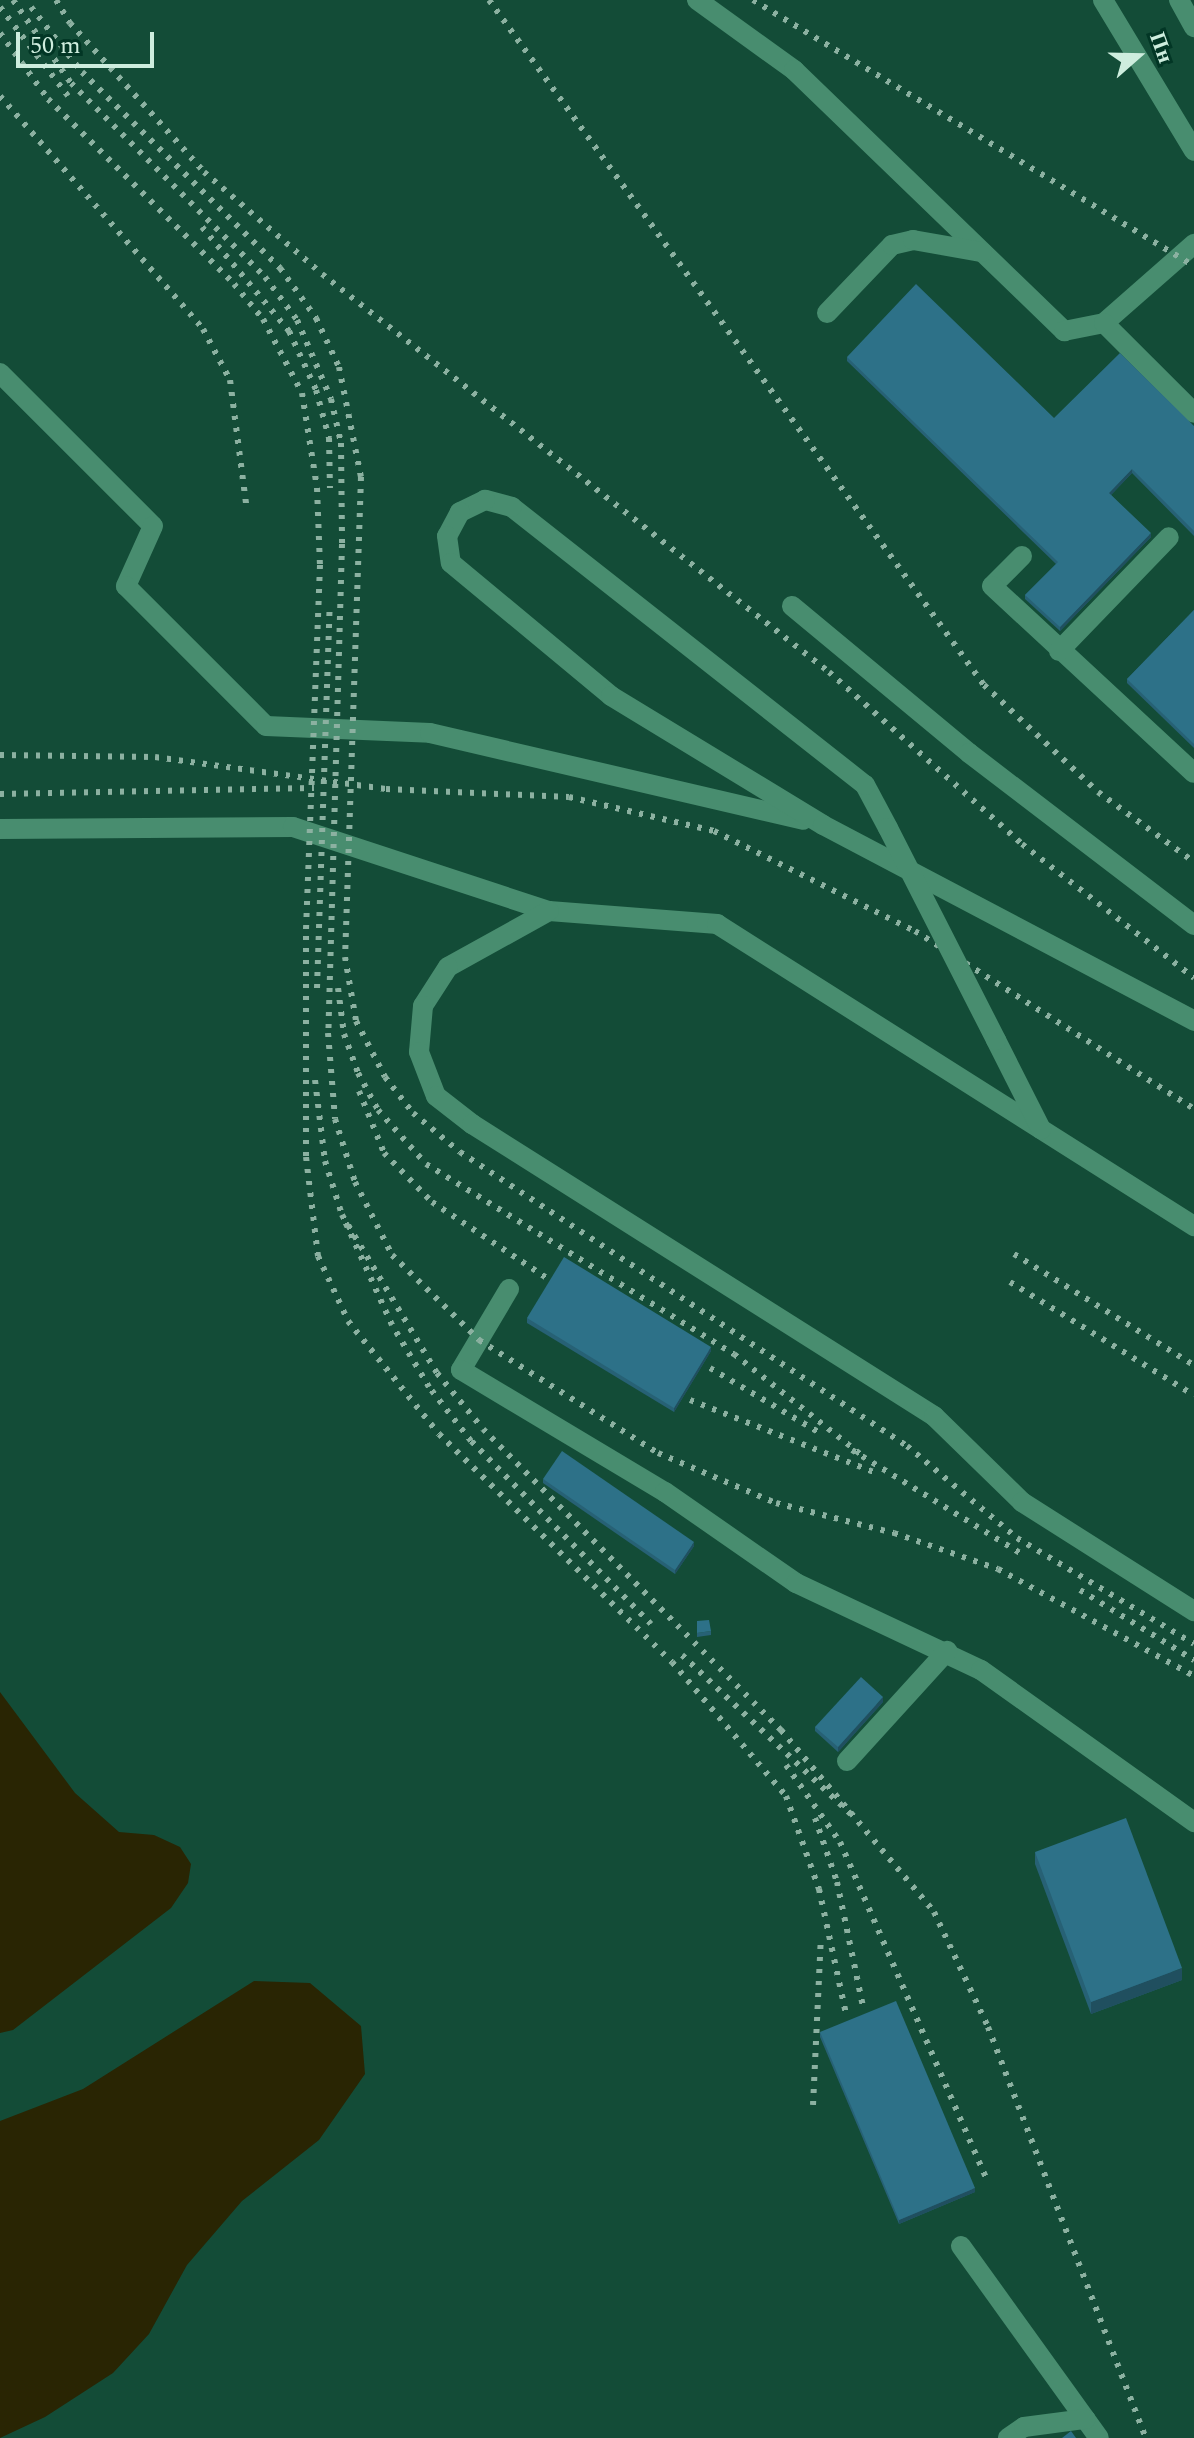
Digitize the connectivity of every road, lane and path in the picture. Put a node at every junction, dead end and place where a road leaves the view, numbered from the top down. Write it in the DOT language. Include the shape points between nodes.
graph roads {
  1 [pos="697,0"];
  2 [pos="1103,0"];
  3 [pos="1179,0"];
  4 [pos="1194,27"];
  5 [pos="1194,151"];
  6 [pos="1194,244"];
  7 [pos="982,252"];
  8 [pos="827,313"];
  9 [pos="1104,323"];
  10 [pos="0,373"];
  11 [pos="1194,413"];
  12 [pos="1169,537"];
  13 [pos="1022,556"];
  14 [pos="792,606"];
  15 [pos="1059,651"];
  16 [pos="1194,773"];
  17 [pos="823,825"];
  18 [pos="0,829"];
  19 [pos="549,911"];
  20 [pos="1194,925"];
  21 [pos="1194,1021"];
  22 [pos="1042,1130"];
  23 [pos="1194,1226"];
  24 [pos="509,1289"];
  25 [pos="1194,1611"];
  26 [pos="947,1651"];
  27 [pos="847,1761"];
  28 [pos="1194,1822"];
  29 [pos="961,2246"];
  30 [pos="1085,2419"];
  31 [pos="1008,2438"];
  32 [pos="1099,2438"];
  1 -- 7 [label="lane" via="794,70"];
  2 -- 5 [label="lane"];
  3 -- 4 [label="lane"];
  6 -- 9 [label="lane"];
  7 -- 8 [label="lane" via="913,240 892,245"];
  7 -- 9 [label="lane" via="1064,331"];
  9 -- 11 [label="lane"];
  10 -- 17 [label="lane" via="153,526 126,586 266,726 430,733"];
  12 -- 15 [label="lane"];
  13 -- 15 [label="lane" via="992,586"];
  14 -- 20 [label="lane" via="969,753"];
  15 -- 16 [label="lane"];
  17 -- 21 [label="lane"];
  17 -- 22 [label="lane, bridge" via="611,696 471,583 451,563 447,536 460,512 485,500 512,507 865,785"];
  18 -- 19 [label="lane" via="293,827"];
  19 -- 22 [label="lane" via="717,924"];
  19 -- 25 [label="lane" via="448,967 423,1006 419,1052 436,1096 934,1416 1022,1502"];
  22 -- 23 [label="lane"];
  24 -- 26 [label="lane" via="461,1370 665,1492 796,1583"];
  26 -- 27 [label="lane"];
  26 -- 28 [label="lane"];
  29 -- 30 [label="lane"];
  30 -- 31 [label="lane" via="1024,2427"];
  30 -- 32 [label="lane"];
}
